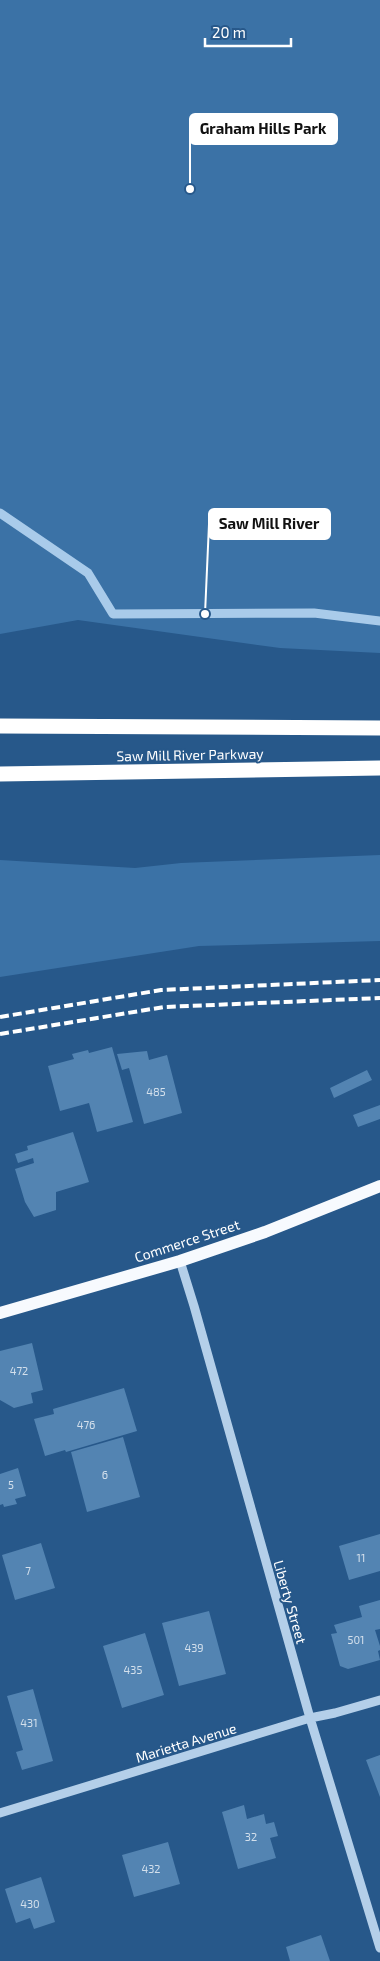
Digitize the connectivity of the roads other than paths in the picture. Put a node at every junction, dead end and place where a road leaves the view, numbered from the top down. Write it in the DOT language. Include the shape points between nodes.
graph roads {
  1 [pos="0,726"];
  2 [pos="380,728"];
  3 [pos="380,768"];
  4 [pos="0,774"];
  5 [pos="380,1186"];
  6 [pos="180,1261"];
  7 [pos="0,1313"];
  8 [pos="380,1700"];
  9 [pos="310,1718"];
  10 [pos="0,1813"];
  11 [pos="380,1948"];
  1 -- 2 [label="highway, Saw Mill River Parkway"];
  3 -- 4 [label="highway, Saw Mill River Parkway"];
  5 -- 6 [label="main road, Commerce Street" via="265,1232"];
  6 -- 7 [label="main road, Commerce Street"];
  6 -- 9 [label="street, Liberty Street"];
  8 -- 9 [label="street, Marietta Avenue"];
  9 -- 10 [label="street, Marietta Avenue"];
  9 -- 11 [label="street, Liberty Street"];
}
